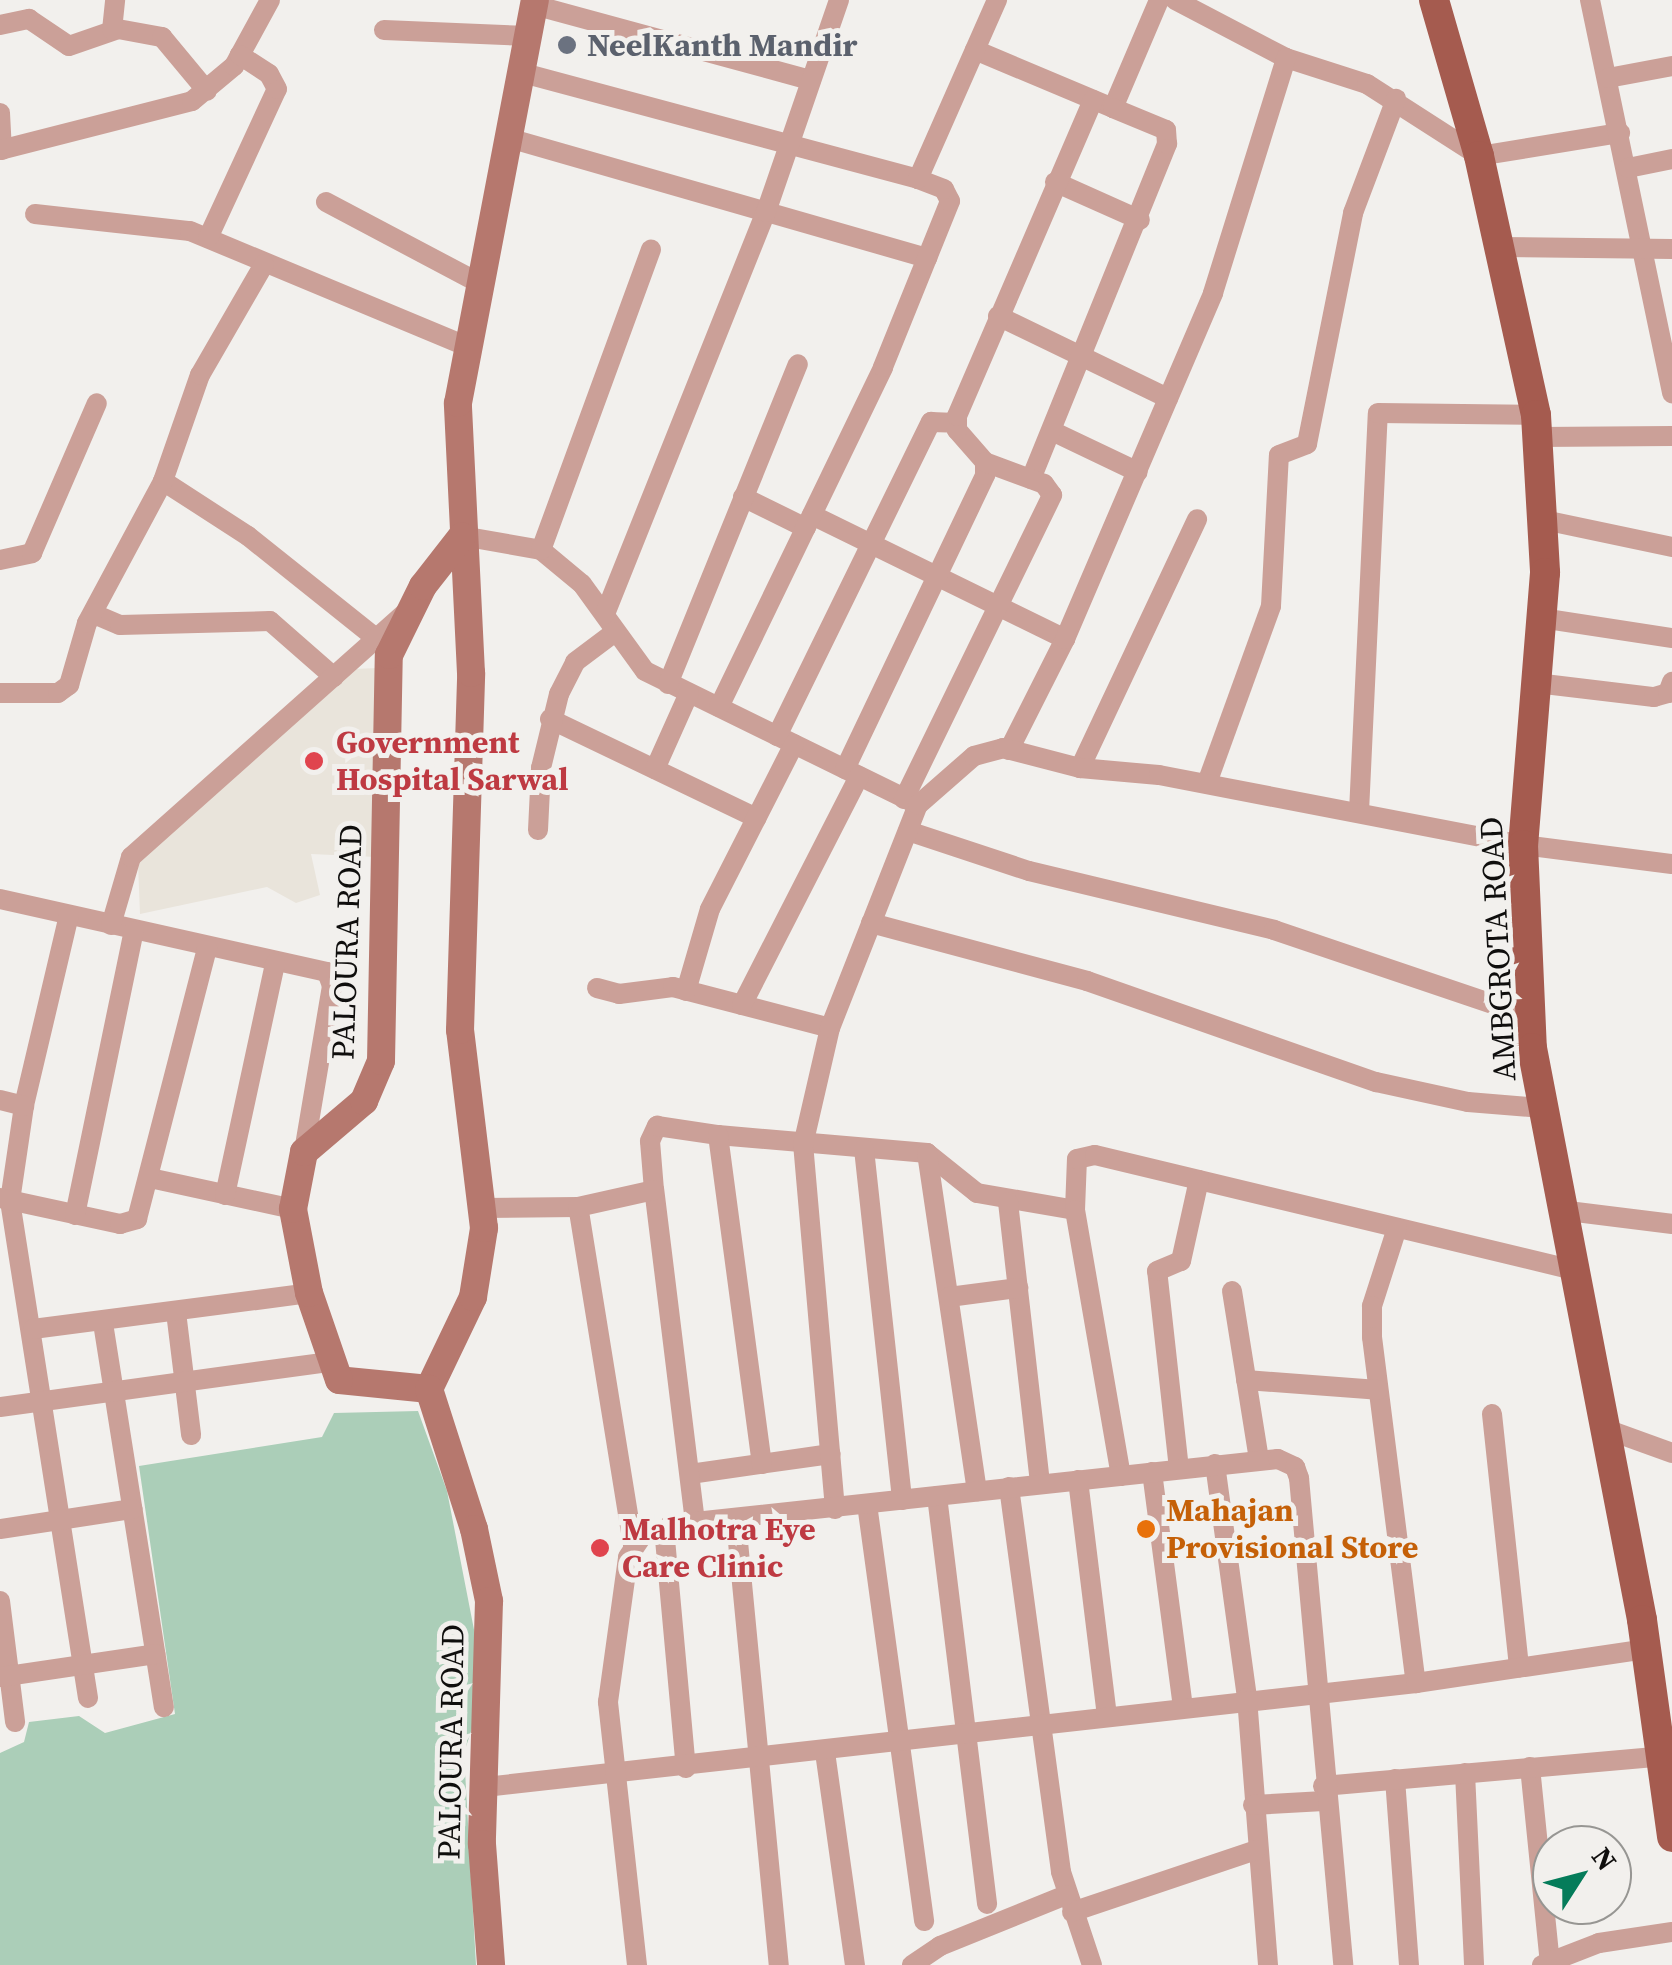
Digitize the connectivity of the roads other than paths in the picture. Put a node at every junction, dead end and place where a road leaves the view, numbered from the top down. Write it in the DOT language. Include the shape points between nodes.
graph roads {
  1 [pos="116,0"];
  2 [pos="270,0"];
  3 [pos="839,0"];
  4 [pos="997,0"];
  5 [pos="1159,0"];
  6 [pos="1176,0"];
  7 [pos="1434,0"];
  8 [pos="1590,0"];
  9 [pos="534,3"];
  10 [pos="0,25"];
  11 [pos="112,30"];
  12 [pos="384,30"];
  13 [pos="529,36"];
  14 [pos="975,50"];
  15 [pos="240,55"];
  16 [pos="1286,58"];
  17 [pos="1672,66"];
  18 [pos="523,73"];
  19 [pos="1608,78"];
  20 [pos="811,80"];
  21 [pos="206,91"];
  22 [pos="1396,99"];
  23 [pos="1103,104"];
  24 [pos="0,114"];
  25 [pos="1620,133"];
  26 [pos="512,139"];
  27 [pos="791,142"];
  28 [pos="1,150"];
  29 [pos="1479,156"];
  30 [pos="1672,159"];
  31 [pos="1628,168"];
  32 [pos="918,179"];
  33 [pos="1055,182"];
  34 [pos="326,202"];
  35 [pos="766,212"];
  36 [pos="35,214"];
  37 [pos="1140,220"];
  38 [pos="208,238"];
  39 [pos="1499,246"];
  40 [pos="651,248"];
  41 [pos="1672,249"];
  42 [pos="1645,253"];
  43 [pos="927,258"];
  44 [pos="264,264"];
  45 [pos="480,284"];
  46 [pos="998,316"];
  47 [pos="1667,345"];
  48 [pos="466,346"];
  49 [pos="1084,357"];
  50 [pos="798,364"];
  51 [pos="1672,394"];
  52 [pos="1168,398"];
  53 [pos="97,403"];
  54 [pos="956,423"];
  55 [pos="1538,426"];
  56 [pos="1052,431"];
  57 [pos="1672,436"];
  58 [pos="985,462"];
  59 [pos="1138,472"];
  60 [pos="1031,479"];
  61 [pos="162,481"];
  62 [pos="742,497"];
  63 [pos="1197,520"];
  64 [pos="1544,520"];
  65 [pos="809,521"];
  66 [pos="462,536"];
  67 [pos="871,544"];
  68 [pos="1672,547"];
  69 [pos="540,550"];
  70 [pos="0,560"];
  71 [pos="936,578"];
  72 [pos="998,608"];
  73 [pos="407,611"];
  74 [pos="94,614"];
  75 [pos="1540,618"];
  76 [pos="610,623"];
  77 [pos="376,638"];
  78 [pos="1672,638"];
  79 [pos="1064,639"];
  80 [pos="334,676"];
  81 [pos="1672,682"];
  82 [pos="1536,683"];
  83 [pos="668,684"];
  84 [pos="0,693"];
  85 [pos="689,693"];
  86 [pos="720,708"];
  87 [pos="550,720"];
  88 [pos="786,740"];
  89 [pos="1009,750"];
  90 [pos="1080,768"];
  91 [pos="655,769"];
  92 [pos="852,773"];
  93 [pos="1206,783"];
  94 [pos="911,802"];
  95 [pos="1359,812"];
  96 [pos="757,818"];
  97 [pos="538,830"];
  98 [pos="908,831"];
  99 [pos="1523,845"];
  100 [pos="1672,864"];
  101 [pos="0,899"];
  102 [pos="69,915"];
  103 [pos="871,923"];
  104 [pos="111,925"];
  105 [pos="134,931"];
  106 [pos="207,948"];
  107 [pos="276,963"];
  108 [pos="598,988"];
  109 [pos="686,991"];
  110 [pos="742,1005"];
  111 [pos="1530,1017"];
  112 [pos="830,1028"];
  113 [pos="0,1100"];
  114 [pos="24,1106"];
  115 [pos="1542,1108"];
  116 [pos="718,1134"];
  117 [pos="803,1145"];
  118 [pos="864,1149"];
  119 [pos="304,1152"];
  120 [pos="927,1153"];
  121 [pos="150,1178"];
  122 [pos="1199,1180"];
  123 [pos="654,1190"];
  124 [pos="226,1195"];
  125 [pos="5,1200"];
  126 [pos="1008,1202"];
  127 [pos="578,1207"];
  128 [pos="480,1208"];
  129 [pos="293,1209"];
  130 [pos="1075,1210"];
  131 [pos="1560,1210"];
  132 [pos="75,1214"];
  133 [pos="1672,1224"];
  134 [pos="1398,1228"];
  135 [pos="1571,1269"];
  136 [pos="1018,1288"];
  137 [pos="1232,1290"];
  138 [pos="309,1293"];
  139 [pos="948,1297"];
  140 [pos="176,1312"];
  141 [pos="103,1323"];
  142 [pos="33,1329"];
  143 [pos="330,1362"];
  144 [pos="1246,1380"];
  145 [pos="184,1382"];
  146 [pos="429,1389"];
  147 [pos="1378,1390"];
  148 [pos="114,1391"];
  149 [pos="43,1401"];
  150 [pos="0,1407"];
  151 [pos="1492,1414"];
  152 [pos="1604,1428"];
  153 [pos="191,1435"];
  154 [pos="1672,1453"];
  155 [pos="830,1454"];
  156 [pos="1259,1459"];
  157 [pos="762,1464"];
  158 [pos="1215,1464"];
  159 [pos="1179,1469"];
  160 [pos="1152,1472"];
  161 [pos="690,1474"];
  162 [pos="1121,1476"];
  163 [pos="1078,1480"];
  164 [pos="1040,1484"];
  165 [pos="1009,1487"];
  166 [pos="976,1491"];
  167 [pos="938,1496"];
  168 [pos="902,1500"];
  169 [pos="867,1504"];
  170 [pos="133,1509"];
  171 [pos="836,1509"];
  172 [pos="59,1520"];
  173 [pos="695,1522"];
  174 [pos="736,1522"];
  175 [pos="0,1528"];
  176 [pos="664,1528"];
  177 [pos="632,1545"];
  178 [pos="0,1601"];
  179 [pos="1646,1649"];
  180 [pos="155,1654"];
  181 [pos="82,1666"];
  182 [pos="1519,1668"];
  183 [pos="5,1676"];
  184 [pos="1416,1683"];
  185 [pos="1314,1694"];
  186 [pos="88,1698"];
  187 [pos="1246,1698"];
  188 [pos="1183,1706"];
  189 [pos="164,1707"];
  190 [pos="1107,1716"];
  191 [pos="15,1722"];
  192 [pos="1038,1726"];
  193 [pos="963,1736"];
  194 [pos="899,1743"];
  195 [pos="825,1752"];
  196 [pos="1667,1756"];
  197 [pos="759,1759"];
  198 [pos="1530,1766"];
  199 [pos="686,1768"];
  200 [pos="1465,1773"];
  201 [pos="612,1775"];
  202 [pos="1395,1779"];
  203 [pos="485,1788"];
  204 [pos="1323,1794"];
  205 [pos="1253,1805"];
  206 [pos="1672,1837"];
  207 [pos="1256,1850"];
  208 [pos="987,1904"];
  209 [pos="1069,1904"];
  210 [pos="924,1921"];
  211 [pos="1672,1932"];
  212 [pos="1545,1964"];
  213 [pos="492,1965"];
  214 [pos="637,1965"];
  215 [pos="779,1965"];
  216 [pos="855,1965"];
  217 [pos="912,1965"];
  218 [pos="1092,1965"];
  219 [pos="1268,1965"];
  220 [pos="1343,1965"];
  221 [pos="1409,1965"];
  222 [pos="1474,1965"];
  1 -- 11 [label="street"];
  2 -- 15 [label="street"];
  3 -- 20 [label="street"];
  4 -- 14 [label="street"];
  5 -- 23 [label="street"];
  6 -- 16 [label="street"];
  7 -- 29 [label="main road, AMBGROTA ROAD"];
  8 -- 19 [label="street"];
  9 -- 13 [label="main road"];
  9 -- 20 [label="street"];
  10 -- 11 [label="street" via="29,19 69,46"];
  11 -- 21 [label="street" via="168,40"];
  12 -- 13 [label="street"];
  13 -- 18 [label="main road"];
  14 -- 23 [label="street"];
  14 -- 32 [label="street"];
  15 -- 21 [label="street"];
  15 -- 38 [label="street" via="269,74 277,89"];
  16 -- 22 [label="street"];
  16 -- 52 [label="street" via="1213,294"];
  17 -- 19 [label="street"];
  18 -- 26 [label="main road"];
  18 -- 27 [label="street"];
  19 -- 25 [label="street"];
  20 -- 27 [label="street"];
  21 -- 28 [label="street" via="165,113"];
  22 -- 29 [label="street"];
  22 -- 93 [label="street" via="1353,213 1308,444 1280,451 1272,606"];
  23 -- 33 [label="street"];
  23 -- 37 [label="street" via="1168,136"];
  24 -- 28 [label="street"];
  25 -- 29 [label="street"];
  25 -- 31 [label="street"];
  26 -- 35 [label="street"];
  26 -- 45 [label="main road"];
  27 -- 32 [label="street"];
  27 -- 35 [label="street"];
  29 -- 39 [label="main road, AMBGROTA ROAD"];
  30 -- 31 [label="street"];
  31 -- 42 [label="street"];
  32 -- 43 [label="street" via="944,189 950,202"];
  33 -- 37 [label="street"];
  33 -- 46 [label="street"];
  34 -- 45 [label="street"];
  35 -- 43 [label="street"];
  35 -- 76 [label="street"];
  36 -- 38 [label="street" via="168,226"];
  37 -- 49 [label="street"];
  38 -- 44 [label="street"];
  39 -- 42 [label="street"];
  39 -- 55 [label="main road, AMBGROTA ROAD"];
  40 -- 69 [label="street"];
  41 -- 42 [label="street"];
  42 -- 47 [label="street"];
  43 -- 65 [label="street"];
  44 -- 48 [label="street"];
  44 -- 61 [label="street" via="200,375"];
  45 -- 48 [label="main road"];
  46 -- 49 [label="street"];
  46 -- 54 [label="street"];
  47 -- 51 [label="street"];
  48 -- 66 [label="main road" via="458,403"];
  49 -- 52 [label="street"];
  49 -- 56 [label="street"];
  50 -- 62 [label="street"];
  52 -- 59 [label="street"];
  53 -- 70 [label="street" via="32,552"];
  54 -- 58 [label="street"];
  54 -- 67 [label="street" via="931,422"];
  55 -- 57 [label="street"];
  55 -- 64 [label="main road, AMBGROTA ROAD"];
  55 -- 95 [label="street" via="1378,413"];
  56 -- 59 [label="street"];
  56 -- 60 [label="street"];
  58 -- 60 [label="street"];
  58 -- 71 [label="street"];
  59 -- 79 [label="street"];
  60 -- 72 [label="street" via="1052,495"];
  61 -- 74 [label="street"];
  61 -- 77 [label="street" via="248,536"];
  62 -- 65 [label="street"];
  62 -- 83 [label="street"];
  63 -- 90 [label="street"];
  64 -- 68 [label="street"];
  64 -- 75 [label="main road, AMBGROTA ROAD"];
  65 -- 67 [label="street"];
  65 -- 86 [label="street"];
  66 -- 69 [label="street"];
  66 -- 73 [label="main road, PALOURA ROAD"];
  66 -- 128 [label="main road" via="471,673 460,1030"];
  67 -- 71 [label="street"];
  67 -- 88 [label="street"];
  69 -- 76 [label="street" via="582,584"];
  71 -- 72 [label="street"];
  71 -- 92 [label="street"];
  72 -- 79 [label="street"];
  72 -- 94 [label="street"];
  73 -- 77 [label="street"];
  73 -- 119 [label="main road, PALOURA ROAD" via="388,677 382,1061 364,1102"];
  74 -- 80 [label="street" via="120,625 270,621"];
  74 -- 84 [label="street" via="63,690"];
  75 -- 78 [label="street"];
  75 -- 82 [label="main road, AMBGROTA ROAD"];
  76 -- 83 [label="street" via="646,671"];
  76 -- 87 [label="street" via="575,662"];
  77 -- 80 [label="street"];
  79 -- 89 [label="street"];
  80 -- 104 [label="street" via="131,856"];
  81 -- 82 [label="street" via="1654,698"];
  82 -- 99 [label="main road, AMBGROTA ROAD"];
  83 -- 85 [label="street"];
  85 -- 86 [label="street"];
  85 -- 91 [label="street"];
  86 -- 88 [label="street"];
  87 -- 91 [label="street"];
  87 -- 97 [label="street"];
  88 -- 92 [label="street"];
  88 -- 96 [label="street"];
  89 -- 90 [label="street"];
  89 -- 94 [label="street" via="974,756"];
  90 -- 93 [label="street"];
  91 -- 96 [label="street"];
  92 -- 94 [label="street"];
  92 -- 110 [label="street"];
  93 -- 95 [label="street"];
  94 -- 98 [label="street"];
  95 -- 99 [label="street"];
  96 -- 109 [label="street" via="710,910"];
  98 -- 103 [label="street"];
  98 -- 111 [label="street" via="1029,871 1274,930"];
  99 -- 100 [label="street"];
  99 -- 111 [label="main road, AMBGROTA ROAD"];
  101 -- 102 [label="street"];
  102 -- 104 [label="street"];
  102 -- 114 [label="street"];
  103 -- 112 [label="street"];
  103 -- 115 [label="street" via="1087,982 1376,1082 1468,1102"];
  104 -- 105 [label="street"];
  105 -- 106 [label="street"];
  105 -- 132 [label="street"];
  106 -- 107 [label="street"];
  106 -- 121 [label="street"];
  107 -- 119 [label="street" via="332,978"];
  107 -- 124 [label="street"];
  108 -- 109 [label="street"];
  109 -- 110 [label="street"];
  110 -- 112 [label="street"];
  111 -- 115 [label="main road, AMBGROTA ROAD"];
  112 -- 117 [label="street"];
  113 -- 114 [label="street"];
  114 -- 125 [label="street"];
  115 -- 131 [label="main road, AMBGROTA ROAD"];
  116 -- 117 [label="street"];
  116 -- 123 [label="street" via="657,1126 650,1141"];
  116 -- 157 [label="street"];
  117 -- 118 [label="street"];
  117 -- 155 [label="street"];
  118 -- 120 [label="street"];
  118 -- 168 [label="street"];
  119 -- 129 [label="main road"];
  120 -- 126 [label="street" via="978,1192"];
  120 -- 139 [label="street"];
  121 -- 124 [label="street"];
  121 -- 132 [label="street" via="137,1219 129,1223"];
  122 -- 130 [label="street" via="1086,1156 1074,1169"];
  122 -- 134 [label="street"];
  122 -- 159 [label="street" via="1181,1262 1157,1271"];
  123 -- 127 [label="street"];
  123 -- 161 [label="street"];
  124 -- 129 [label="street"];
  125 -- 132 [label="street"];
  125 -- 142 [label="street"];
  126 -- 130 [label="street"];
  126 -- 136 [label="street"];
  127 -- 128 [label="street"];
  127 -- 177 [label="street"];
  128 -- 146 [label="main road" via="481,1266 473,1297"];
  129 -- 138 [label="main road"];
  130 -- 162 [label="street"];
  131 -- 133 [label="street"];
  131 -- 135 [label="main road, AMBGROTA ROAD"];
  134 -- 135 [label="street"];
  134 -- 147 [label="street" via="1372,1306"];
  135 -- 152 [label="main road, AMBGROTA ROAD"];
  136 -- 139 [label="street"];
  136 -- 164 [label="street"];
  137 -- 144 [label="street"];
  138 -- 140 [label="street"];
  138 -- 143 [label="main road"];
  139 -- 166 [label="street"];
  140 -- 141 [label="street"];
  140 -- 145 [label="street"];
  141 -- 142 [label="street"];
  141 -- 148 [label="street"];
  142 -- 149 [label="street"];
  143 -- 145 [label="street"];
  143 -- 146 [label="main road" via="339,1380"];
  144 -- 147 [label="street"];
  144 -- 156 [label="street"];
  145 -- 148 [label="street"];
  145 -- 153 [label="street"];
  146 -- 203 [label="main road, PALOURA ROAD" via="489,1600"];
  147 -- 184 [label="street"];
  148 -- 149 [label="street"];
  148 -- 170 [label="street"];
  149 -- 150 [label="street"];
  149 -- 172 [label="street"];
  151 -- 182 [label="street"];
  152 -- 154 [label="street"];
  152 -- 179 [label="main road, AMBGROTA ROAD"];
  155 -- 157 [label="street"];
  155 -- 171 [label="street"];
  156 -- 158 [label="street"];
  156 -- 185 [label="street" via="1288,1460 1299,1478"];
  157 -- 161 [label="street"];
  158 -- 159 [label="street"];
  158 -- 187 [label="street"];
  159 -- 160 [label="street"];
  160 -- 162 [label="street"];
  160 -- 188 [label="street"];
  161 -- 173 [label="street"];
  162 -- 163 [label="street"];
  163 -- 164 [label="street"];
  163 -- 190 [label="street"];
  164 -- 165 [label="street"];
  165 -- 166 [label="street"];
  165 -- 192 [label="street"];
  166 -- 167 [label="street"];
  167 -- 168 [label="street"];
  167 -- 193 [label="street"];
  168 -- 169 [label="street"];
  169 -- 171 [label="street"];
  169 -- 194 [label="street"];
  170 -- 172 [label="street"];
  170 -- 180 [label="street"];
  171 -- 174 [label="street"];
  172 -- 175 [label="street"];
  172 -- 181 [label="street"];
  173 -- 174 [label="street"];
  173 -- 176 [label="street"];
  174 -- 197 [label="street"];
  176 -- 177 [label="street"];
  176 -- 199 [label="street"];
  177 -- 201 [label="street" via="609,1676"];
  178 -- 183 [label="street"];
  179 -- 182 [label="street"];
  179 -- 196 [label="main road, AMBGROTA ROAD"];
  180 -- 181 [label="street"];
  180 -- 189 [label="street"];
  181 -- 183 [label="street"];
  181 -- 186 [label="street"];
  182 -- 184 [label="street"];
  183 -- 191 [label="street"];
  184 -- 185 [label="street"];
  185 -- 187 [label="street"];
  185 -- 204 [label="street"];
  187 -- 188 [label="street"];
  187 -- 205 [label="street"];
  188 -- 190 [label="street"];
  190 -- 192 [label="street"];
  192 -- 193 [label="street"];
  192 -- 209 [label="street"];
  193 -- 194 [label="street"];
  193 -- 208 [label="street"];
  194 -- 195 [label="street"];
  194 -- 210 [label="street"];
  195 -- 197 [label="street"];
  195 -- 216 [label="street"];
  196 -- 198 [label="street"];
  196 -- 206 [label="main road, AMBGROTA ROAD"];
  197 -- 199 [label="street"];
  197 -- 215 [label="street"];
  198 -- 200 [label="street"];
  198 -- 212 [label="street"];
  199 -- 201 [label="street"];
  200 -- 202 [label="street"];
  200 -- 222 [label="street"];
  201 -- 203 [label="street"];
  201 -- 214 [label="street"];
  202 -- 204 [label="street"];
  202 -- 221 [label="street"];
  203 -- 213 [label="main road, PALOURA ROAD" via="482,1867"];
  204 -- 205 [label="street"];
  204 -- 220 [label="street"];
  205 -- 207 [label="street"];
  207 -- 209 [label="street"];
  207 -- 219 [label="street"];
  209 -- 217 [label="street" via="940,1946"];
  209 -- 218 [label="street"];
  211 -- 212 [label="street" via="1598,1943"];
}
